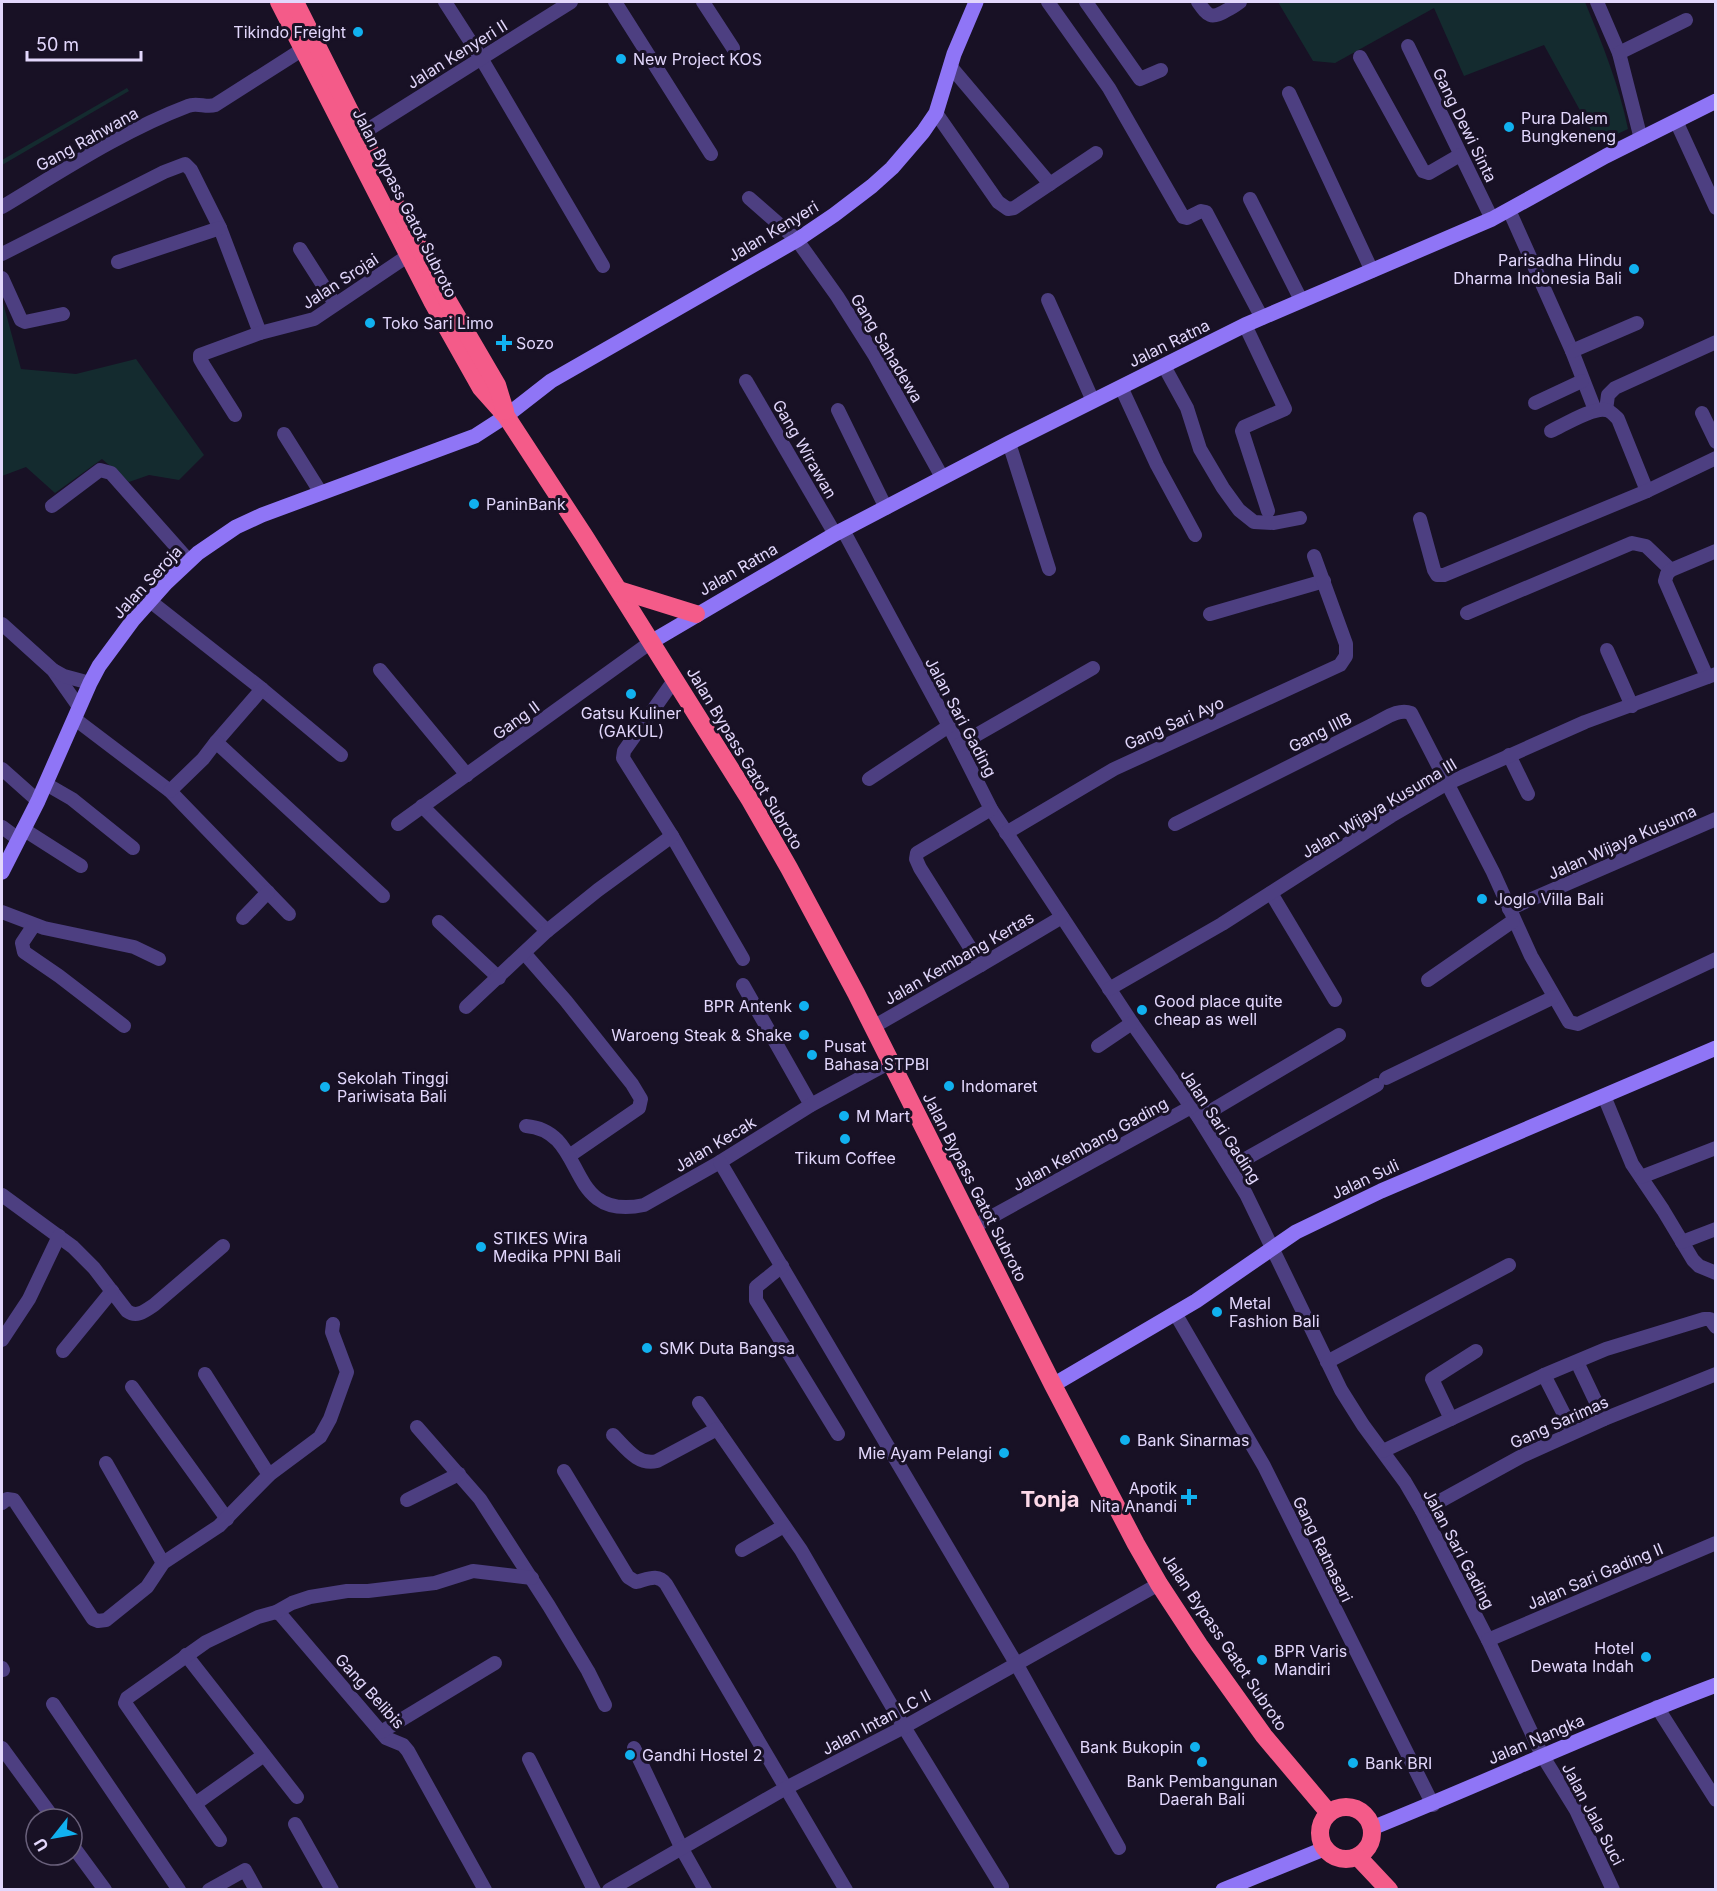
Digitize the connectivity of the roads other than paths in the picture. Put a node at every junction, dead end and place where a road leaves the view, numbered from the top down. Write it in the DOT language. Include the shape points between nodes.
graph roads {
  1 [pos="279,2"];
  2 [pos="295,2"];
  3 [pos="445,2"];
  4 [pos="571,2"];
  5 [pos="615,2"];
  6 [pos="703,2"];
  7 [pos="976,2"];
  8 [pos="1048,2"];
  9 [pos="1086,2"];
  10 [pos="1198,2"];
  11 [pos="1240,2"];
  12 [pos="1597,2"];
  13 [pos="1686,20"];
  14 [pos="1408,46"];
  15 [pos="733,48"];
  16 [pos="303,49"];
  17 [pos="1619,53"];
  18 [pos="1360,57"];
  19 [pos="481,58"];
  20 [pos="951,67"];
  21 [pos="1161,70"];
  22 [pos="1289,93"];
  23 [pos="1716,101"];
  24 [pos="936,113"];
  25 [pos="1676,122"];
  26 [pos="361,134"];
  27 [pos="1641,139"];
  28 [pos="1096,153"];
  29 [pos="711,154"];
  30 [pos="1460,155"];
  31 [pos="1050,184"];
  32 [pos="749,198"];
  33 [pos="1250,199"];
  34 [pos="2,207"];
  35 [pos="1716,208"];
  36 [pos="1509,210"];
  37 [pos="1492,219"];
  38 [pos="220,228"];
  39 [pos="796,240"];
  40 [pos="300,249"];
  41 [pos="414,252"];
  42 [pos="2,254"];
  43 [pos="118,262"];
  44 [pos="603,266"];
  45 [pos="1372,271"];
  46 [pos="2,278"];
  47 [pos="1048,300"];
  48 [pos="1300,300"];
  49 [pos="335,304"];
  50 [pos="63,314"];
  51 [pos="1262,318"];
  52 [pos="1637,323"];
  53 [pos="1245,326"];
  54 [pos="260,333"];
  55 [pos="1716,342"];
  56 [pos="1572,351"];
  57 [pos="1164,366"];
  58 [pos="746,381"];
  59 [pos="1582,381"];
  60 [pos="1121,387"];
  61 [pos="1093,401"];
  62 [pos="1534,403"];
  63 [pos="1600,410"];
  64 [pos="838,411"];
  65 [pos="1702,413"];
  66 [pos="235,415"];
  67 [pos="506,416"];
  68 [pos="1551,430"];
  69 [pos="284,434"];
  70 [pos="1716,442"];
  71 [pos="1009,443"];
  72 [pos="1716,458"];
  73 [pos="942,477"];
  74 [pos="1647,491"];
  75 [pos="321,494"];
  76 [pos="52,506"];
  77 [pos="886,508"];
  78 [pos="1268,511"];
  79 [pos="1299,518"];
  80 [pos="1420,519"];
  81 [pos="839,532"];
  82 [pos="1195,535"];
  83 [pos="1716,551"];
  84 [pos="1314,556"];
  85 [pos="189,561"];
  86 [pos="1049,569"];
  87 [pos="1671,570"];
  88 [pos="1324,581"];
  89 [pos="619,590"];
  90 [pos="150,601"];
  91 [pos="1467,613"];
  92 [pos="1210,614"];
  93 [pos="696,615"];
  94 [pos="2,624"];
  95 [pos="657,638"];
  96 [pos="1607,650"];
  97 [pos="1093,668"];
  98 [pos="53,670"];
  99 [pos="380,670"];
  100 [pos="1711,676"];
  101 [pos="675,679"];
  102 [pos="90,682"];
  103 [pos="262,689"];
  104 [pos="1632,705"];
  105 [pos="77,713"];
  106 [pos="949,726"];
  107 [pos="216,742"];
  108 [pos="958,745"];
  109 [pos="1509,754"];
  110 [pos="341,755"];
  111 [pos="2,769"];
  112 [pos="467,775"];
  113 [pos="868,779"];
  114 [pos="46,784"];
  115 [pos="1446,784"];
  116 [pos="170,791"];
  117 [pos="1528,794"];
  118 [pos="38,801"];
  119 [pos="422,806"];
  120 [pos="991,810"];
  121 [pos="1716,819"];
  122 [pos="398,824"];
  123 [pos="1175,824"];
  124 [pos="2,827"];
  125 [pos="1006,833"];
  126 [pos="20,834"];
  127 [pos="672,836"];
  128 [pos="133,848"];
  129 [pos="81,866"];
  130 [pos="2,872"];
  131 [pos="268,892"];
  132 [pos="1271,893"];
  133 [pos="382,896"];
  134 [pos="2,912"];
  135 [pos="289,914"];
  136 [pos="1511,915"];
  137 [pos="1062,917"];
  138 [pos="243,918"];
  139 [pos="439,922"];
  140 [pos="34,925"];
  141 [pos="547,932"];
  142 [pos="525,954"];
  143 [pos="159,959"];
  144 [pos="743,959"];
  145 [pos="1716,959"];
  146 [pos="981,965"];
  147 [pos="500,978"];
  148 [pos="1428,980"];
  149 [pos="743,985"];
  150 [pos="1109,988"];
  151 [pos="1554,997"];
  152 [pos="1335,1000"];
  153 [pos="466,1008"];
  154 [pos="880,1022"];
  155 [pos="1132,1023"];
  156 [pos="124,1026"];
  157 [pos="1339,1035"];
  158 [pos="1098,1046"];
  159 [pos="1716,1048"];
  160 [pos="890,1062"];
  161 [pos="1604,1096"];
  162 [pos="811,1106"];
  163 [pos="1195,1113"];
  164 [pos="526,1126"];
  165 [pos="1716,1148"];
  166 [pos="569,1156"];
  167 [pos="720,1162"];
  168 [pos="1231,1167"];
  169 [pos="1641,1177"];
  170 [pos="2,1195"];
  171 [pos="973,1227"];
  172 [pos="1716,1228"];
  173 [pos="59,1236"];
  174 [pos="1682,1242"];
  175 [pos="224,1246"];
  176 [pos="1271,1247"];
  177 [pos="1509,1265"];
  178 [pos="782,1266"];
  179 [pos="1716,1274"];
  180 [pos="112,1291"];
  181 [pos="1175,1313"];
  182 [pos="333,1324"];
  183 [pos="1716,1327"];
  184 [pos="2,1340"];
  185 [pos="63,1351"];
  186 [pos="1476,1351"];
  187 [pos="1327,1362"];
  188 [pos="1577,1362"];
  189 [pos="205,1374"];
  190 [pos="1716,1374"];
  191 [pos="1544,1375"];
  192 [pos="1060,1382"];
  193 [pos="132,1387"];
  194 [pos="699,1402"];
  195 [pos="1451,1419"];
  196 [pos="1604,1419"];
  197 [pos="417,1427"];
  198 [pos="717,1429"];
  199 [pos="1573,1432"];
  200 [pos="838,1434"];
  201 [pos="613,1435"];
  202 [pos="1383,1451"];
  203 [pos="106,1463"];
  204 [pos="564,1471"];
  205 [pos="459,1474"];
  206 [pos="270,1475"];
  207 [pos="6,1500"];
  208 [pos="407,1500"];
  209 [pos="1422,1511"];
  210 [pos="227,1519"];
  211 [pos="784,1526"];
  212 [pos="1716,1543"];
  213 [pos="742,1550"];
  214 [pos="163,1563"];
  215 [pos="532,1578"];
  216 [pos="1160,1584"];
  217 [pos="276,1612"];
  218 [pos="1488,1640"];
  219 [pos="186,1656"];
  220 [pos="495,1663"];
  221 [pos="1017,1665"];
  222 [pos="1716,1685"];
  223 [pos="53,1704"];
  224 [pos="605,1705"];
  225 [pos="1657,1707"];
  226 [pos="904,1727"];
  227 [pos="381,1732"];
  228 [pos="2,1748"];
  229 [pos="634,1748"];
  230 [pos="264,1755"];
  231 [pos="1542,1755"];
  232 [pos="529,1759"];
  233 [pos="786,1788"];
  234 [pos="297,1797"];
  235 [pos="1716,1800"];
  236 [pos="195,1804"];
  237 [pos="1433,1805"];
  238 [pos="45,1807"];
  239 [pos="1329,1813"];
  240 [pos="295,1824"];
  241 [pos="1372,1828"];
  242 [pos="220,1840"];
  243 [pos="1119,1848"];
  244 [pos="1326,1848"];
  245 [pos="682,1849"];
  246 [pos="1358,1857"];
  247 [pos="84,1861"];
  248 [pos="1002,1887"];
  249 [pos="105,1890"];
  250 [pos="179,1890"];
  251 [pos="209,1890"];
  252 [pos="256,1890"];
  253 [pos="332,1890"];
  254 [pos="485,1890"];
  255 [pos="594,1890"];
  256 [pos="609,1890"];
  257 [pos="705,1890"];
  258 [pos="846,1890"];
  259 [pos="1222,1890"];
  260 [pos="1389,1890"];
  261 [pos="1613,1890"];
  1 -- 16 [label="highway, Jalan Bypass Gatot Subroto"];
  2 -- 26 [label="highway, Jalan Bypass Gatot Subroto"];
  3 -- 19 [label="street"];
  4 -- 19 [label="street, Jalan Kenyeri II"];
  5 -- 29 [label="street"];
  6 -- 15 [label="street"];
  7 -- 20 [label="street, Jalan Kenyeri"];
  8 -- 51 [label="street" via="1109,88 1183,217 1206,212"];
  9 -- 21 [label="street" via="1140,78"];
  10 -- 11 [label="street" via="1212,16"];
  12 -- 17 [label="street"];
  13 -- 17 [label="street"];
  14 -- 30 [label="street, Gang Dewi Sinta"];
  16 -- 34 [label="street, Gang Rahwana" via="215,105 192,104 139,127"];
  16 -- 41 [label="highway, Jalan Bypass Gatot Subroto"];
  17 -- 27 [label="street"];
  18 -- 30 [label="street" via="1423,171 1429,173"];
  19 -- 26 [label="street, Jalan Kenyeri II"];
  19 -- 44 [label="street"];
  20 -- 24 [label="street, Jalan Kenyeri"];
  20 -- 31 [label="street"];
  22 -- 45 [label="street"];
  23 -- 25 [label="street, Jalan Ratna"];
  24 -- 31 [label="street" via="1004,208 1014,208"];
  24 -- 39 [label="street, Jalan Kenyeri" via="889,172 852,203"];
  25 -- 27 [label="street, Jalan Ratna"];
  25 -- 35 [label="street"];
  26 -- 41 [label="highway, Jalan Bypass Gatot Subroto"];
  27 -- 36 [label="street, Jalan Ratna"];
  28 -- 31 [label="street"];
  30 -- 37 [label="street, Gang Dewi Sinta"];
  32 -- 39 [label="street, Gang Sahadewa"];
  33 -- 48 [label="street"];
  36 -- 37 [label="street, Jalan Ratna"];
  36 -- 56 [label="street"];
  37 -- 45 [label="street, Jalan Ratna"];
  38 -- 42 [label="street" via="192,170 185,164"];
  38 -- 43 [label="street"];
  38 -- 54 [label="street"];
  39 -- 67 [label="street, Jalan Kenyeri" via="565,373"];
  39 -- 73 [label="street, Gang Sahadewa" via="875,356"];
  40 -- 49 [label="street"];
  41 -- 49 [label="street, Jalan Srojai"];
  41 -- 67 [label="highway, Jalan Bypass Gatot Subroto" via="482,388"];
  45 -- 48 [label="street, Jalan Ratna"];
  46 -- 50 [label="street" via="21,320"];
  47 -- 61 [label="street"];
  48 -- 51 [label="street, Jalan Ratna"];
  49 -- 54 [label="street, Jalan Srojai" via="314,319"];
  51 -- 53 [label="street, Jalan Ratna"];
  52 -- 56 [label="street"];
  53 -- 57 [label="street, Jalan Ratna"];
  53 -- 78 [label="street" via="1285,409 1242,431"];
  54 -- 66 [label="street, Jalan Srojai" via="201,355"];
  55 -- 63 [label="street" via="1615,388"];
  56 -- 59 [label="street"];
  57 -- 60 [label="street, Jalan Ratna"];
  57 -- 79 [label="street" via="1187,408 1200,449 1239,510 1254,522"];
  58 -- 81 [label="street, Gang Wirawan"];
  59 -- 62 [label="street"];
  59 -- 63 [label="street"];
  60 -- 61 [label="street, Jalan Ratna"];
  60 -- 82 [label="street"];
  61 -- 71 [label="street, Jalan Ratna"];
  63 -- 68 [label="street"];
  63 -- 74 [label="street" via="1618,419"];
  64 -- 77 [label="street"];
  65 -- 70 [label="street"];
  67 -- 75 [label="street, Jalan Seroja" via="465,440"];
  67 -- 89 [label="highway, Jalan Bypass Gatot Subroto"];
  69 -- 75 [label="street"];
  71 -- 73 [label="street, Jalan Ratna"];
  71 -- 86 [label="street"];
  72 -- 74 [label="street"];
  73 -- 77 [label="street, Jalan Ratna"];
  74 -- 80 [label="street" via="1440,576 1434,570"];
  75 -- 85 [label="street, Jalan Seroja" via="237,527"];
  76 -- 85 [label="street" via="100,470 111,473"];
  77 -- 81 [label="street, Jalan Ratna"];
  81 -- 93 [label="street, Jalan Ratna"];
  81 -- 106 [label="street, Jalan Sari Gading"];
  83 -- 87 [label="street"];
  84 -- 88 [label="street"];
  85 -- 90 [label="street, Jalan Seroja"];
  87 -- 91 [label="street" via="1646,546 1632,543"];
  87 -- 100 [label="street" via="1665,581 1667,590"];
  88 -- 92 [label="street"];
  88 -- 125 [label="street, Gang Sari Ayo" via="1346,644 1346,656 1340,665 1114,769"];
  89 -- 93 [label="highway"];
  89 -- 95 [label="highway, Jalan Bypass Gatot Subroto"];
  90 -- 102 [label="street, Jalan Seroja"];
  90 -- 103 [label="street"];
  93 -- 95 [label="street, Jalan Ratna"];
  94 -- 98 [label="street"];
  95 -- 101 [label="highway, Jalan Bypass Gatot Subroto"];
  95 -- 112 [label="street, Gang II"];
  96 -- 104 [label="street"];
  97 -- 108 [label="street"];
  98 -- 102 [label="street"];
  98 -- 105 [label="street"];
  99 -- 112 [label="street"];
  100 -- 104 [label="street, Jalan Wijaya Kusuma III"];
  101 -- 127 [label="street" via="622,755"];
  101 -- 154 [label="highway, Jalan Bypass Gatot Subroto"];
  102 -- 105 [label="street, Jalan Seroja"];
  103 -- 107 [label="street"];
  103 -- 110 [label="street"];
  104 -- 109 [label="street, Jalan Wijaya Kusuma III"];
  105 -- 114 [label="street, Jalan Seroja"];
  105 -- 116 [label="street"];
  106 -- 108 [label="street, Jalan Sari Gading"];
  106 -- 113 [label="street"];
  107 -- 116 [label="street"];
  107 -- 133 [label="street"];
  108 -- 120 [label="street, Jalan Sari Gading"];
  109 -- 115 [label="street, Jalan Wijaya Kusuma III"];
  109 -- 117 [label="street"];
  111 -- 118 [label="street"];
  112 -- 119 [label="street, Gang II"];
  114 -- 118 [label="street, Jalan Seroja"];
  114 -- 128 [label="street"];
  115 -- 123 [label="street, Gang IIIB" via="1411,713 1401,711"];
  115 -- 132 [label="street, Jalan Wijaya Kusuma III"];
  115 -- 136 [label="street"];
  116 -- 131 [label="street"];
  118 -- 126 [label="street, Jalan Seroja"];
  119 -- 122 [label="street, Gang II"];
  119 -- 141 [label="street"];
  120 -- 125 [label="street, Jalan Sari Gading"];
  120 -- 146 [label="street" via="917,853 916,859"];
  121 -- 136 [label="street, Jalan Wijaya Kusuma"];
  124 -- 126 [label="street"];
  125 -- 137 [label="street, Jalan Sari Gading"];
  126 -- 129 [label="street"];
  126 -- 130 [label="street, Jalan Seroja"];
  127 -- 141 [label="street"];
  127 -- 144 [label="street"];
  131 -- 135 [label="street"];
  131 -- 138 [label="street"];
  132 -- 150 [label="street, Jalan Wijaya Kusuma III"];
  132 -- 152 [label="street"];
  134 -- 140 [label="street"];
  136 -- 148 [label="street, Jalan Wijaya Kusuma"];
  136 -- 151 [label="street"];
  137 -- 146 [label="street, Jalan Kembang Kertas"];
  137 -- 150 [label="street, Jalan Sari Gading"];
  139 -- 147 [label="street"];
  140 -- 143 [label="street" via="116,942"];
  140 -- 156 [label="street" via="22,943 24,952"];
  141 -- 142 [label="street"];
  142 -- 147 [label="street"];
  142 -- 166 [label="street" via="573,1009 641,1099 639,1108"];
  145 -- 151 [label="street" via="1578,1024 1569,1022"];
  146 -- 154 [label="street, Jalan Kembang Kertas"];
  147 -- 153 [label="street"];
  149 -- 162 [label="street"];
  150 -- 155 [label="street, Jalan Sari Gading"];
  151 -- 168 [label="street" via="1382,1081"];
  154 -- 160 [label="highway, Jalan Bypass Gatot Subroto"];
  155 -- 158 [label="street"];
  155 -- 163 [label="street, Jalan Sari Gading"];
  157 -- 163 [label="street, Jalan Kembang Gading"];
  159 -- 161 [label="street, Jalan Suli"];
  160 -- 162 [label="street, Jalan Kecak"];
  160 -- 171 [label="highway, Jalan Bypass Gatot Subroto"];
  161 -- 169 [label="street" via="1626,1152"];
  161 -- 176 [label="street, Jalan Suli" via="1381,1191"];
  162 -- 167 [label="street, Jalan Kecak"];
  163 -- 168 [label="street, Jalan Sari Gading"];
  163 -- 171 [label="street, Jalan Kembang Gading"];
  164 -- 166 [label="street, Jalan Kecak" via="545,1130"];
  165 -- 169 [label="street"];
  166 -- 167 [label="street, Jalan Kecak" via="591,1195 601,1202 622,1206 644,1205"];
  167 -- 178 [label="street"];
  168 -- 176 [label="street, Jalan Sari Gading"];
  169 -- 174 [label="street"];
  170 -- 173 [label="street"];
  171 -- 192 [label="highway, Jalan Bypass Gatot Subroto"];
  172 -- 174 [label="street"];
  173 -- 180 [label="street"];
  173 -- 184 [label="street" via="29,1299"];
  174 -- 179 [label="street" via="1699,1266"];
  175 -- 180 [label="street" via="141,1314 129,1313"];
  176 -- 181 [label="street, Jalan Suli"];
  176 -- 187 [label="street, Jalan Sari Gading"];
  177 -- 187 [label="street"];
  178 -- 200 [label="street" via="756,1287 756,1300"];
  178 -- 221 [label="street"];
  180 -- 185 [label="street"];
  181 -- 192 [label="street, Jalan Suli"];
  181 -- 237 [label="street, Gang Ratnasari" via="1264,1466"];
  182 -- 206 [label="street" via="332,1332 347,1372 330,1419 316,1441"];
  183 -- 188 [label="street" via="1710,1319 1704,1319 1606,1349"];
  186 -- 195 [label="street" via="1432,1379"];
  187 -- 202 [label="street, Jalan Sari Gading" via="1353,1411"];
  188 -- 191 [label="street"];
  188 -- 196 [label="street"];
  189 -- 206 [label="street"];
  190 -- 196 [label="street, Gang Sarimas"];
  191 -- 195 [label="street"];
  191 -- 199 [label="street"];
  192 -- 216 [label="highway, Jalan Bypass Gatot Subroto" via="1136,1544"];
  193 -- 210 [label="street"];
  194 -- 198 [label="street"];
  195 -- 202 [label="street"];
  196 -- 199 [label="street, Gang Sarimas"];
  197 -- 205 [label="street"];
  198 -- 201 [label="street" via="649,1463 637,1459"];
  198 -- 211 [label="street"];
  199 -- 209 [label="street, Gang Sarimas"];
  202 -- 209 [label="street, Jalan Sari Gading"];
  203 -- 214 [label="street"];
  204 -- 233 [label="street" via="628,1577 636,1582 655,1576 664,1581"];
  205 -- 208 [label="street"];
  205 -- 215 [label="street"];
  206 -- 210 [label="street"];
  207 -- 214 [label="street" via="14,1500 95,1620 106,1620 140,1593"];
  209 -- 218 [label="street, Jalan Sari Gading"];
  210 -- 214 [label="street"];
  211 -- 213 [label="street"];
  211 -- 226 [label="street"];
  212 -- 218 [label="street, Jalan Sari Gading II"];
  215 -- 217 [label="street" via="473,1570 435,1583 310,1597"];
  215 -- 224 [label="street"];
  216 -- 221 [label="street, Jalan Intan LC II"];
  216 -- 239 [label="highway, Jalan Bypass Gatot Subroto" via="1264,1736"];
  217 -- 219 [label="street" via="206,1642"];
  217 -- 227 [label="street, Gang Belibis"];
  218 -- 231 [label="street, Jalan Sari Gading"];
  219 -- 230 [label="street"];
  219 -- 236 [label="street" via="124,1701"];
  220 -- 227 [label="street"];
  221 -- 226 [label="street, Jalan Intan LC II"];
  221 -- 243 [label="street"];
  222 -- 225 [label="street, Jalan Nangka"];
  223 -- 250 [label="street"];
  225 -- 231 [label="street, Jalan Nangka"];
  225 -- 235 [label="street"];
  226 -- 233 [label="street, Jalan Intan LC II"];
  226 -- 248 [label="street"];
  227 -- 254 [label="street, Gang Belibis" via="390,1741 403,1745 412,1757"];
  228 -- 238 [label="street"];
  229 -- 245 [label="street"];
  230 -- 234 [label="street"];
  230 -- 236 [label="street"];
  231 -- 237 [label="street, Jalan Nangka"];
  231 -- 261 [label="street, Jalan Jala Suci" via="1576,1809"];
  232 -- 255 [label="street"];
  233 -- 245 [label="street, Jalan Intan LC II"];
  233 -- 258 [label="street"];
  236 -- 242 [label="street"];
  237 -- 241 [label="street, Jalan Nangka"];
  239 -- 241 [label="highway" via="1341,1808 1357,1811"];
  239 -- 244 [label="highway" via="1320,1830"];
  240 -- 253 [label="street"];
  241 -- 246 [label="highway" via="1371,1842"];
  244 -- 246 [label="highway" via="1344,1859"];
  244 -- 259 [label="street"];
  245 -- 256 [label="street, Jalan Intan LC II"];
  245 -- 257 [label="street"];
  246 -- 260 [label="highway"];
  247 -- 249 [label="street"];
  251 -- 252 [label="street" via="245,1870"];
}
